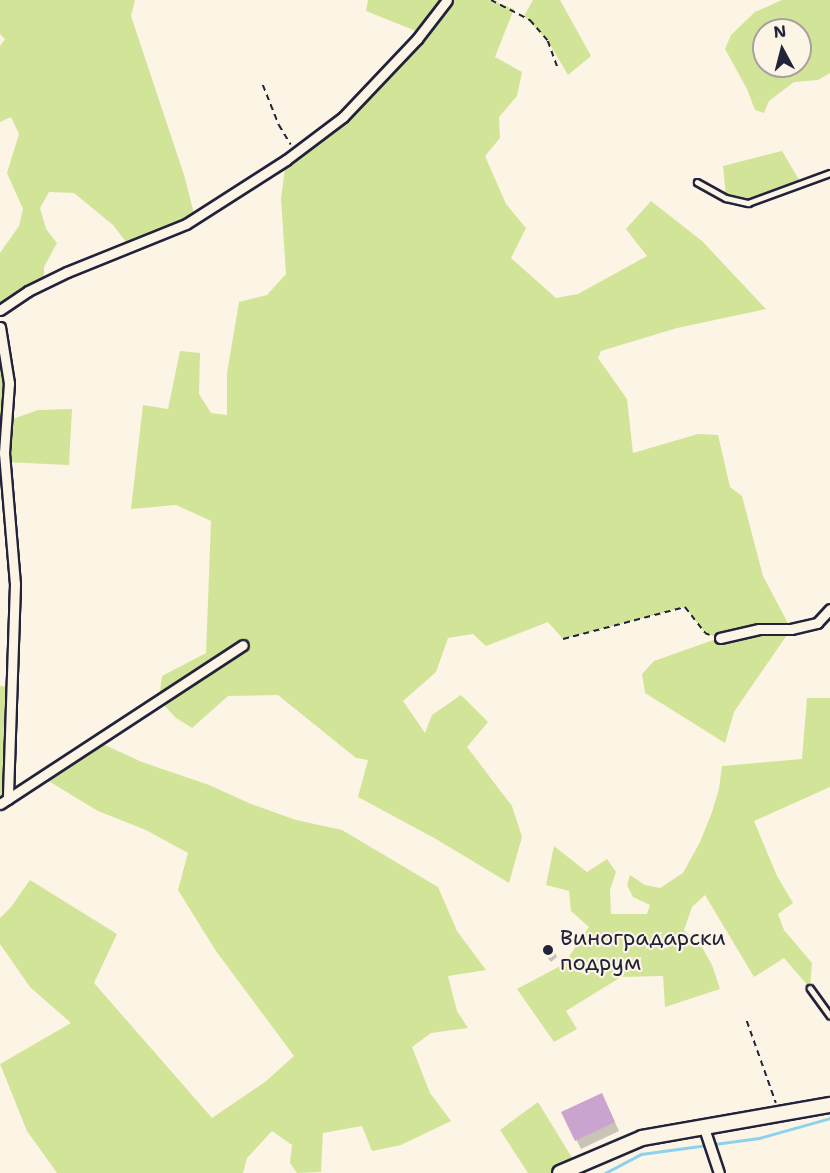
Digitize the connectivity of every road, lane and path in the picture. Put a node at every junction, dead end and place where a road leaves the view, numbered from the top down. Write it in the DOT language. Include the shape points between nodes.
graph roads {
  1 [pos="447,0"];
  2 [pos="491,0"];
  3 [pos="558,68"];
  4 [pos="263,85"];
  5 [pos="297,153"];
  6 [pos="830,173"];
  7 [pos="697,182"];
  8 [pos="0,310"];
  9 [pos="0,327"];
  10 [pos="830,609"];
  11 [pos="720,638"];
  12 [pos="563,639"];
  13 [pos="243,645"];
  14 [pos="4,802"];
  15 [pos="810,988"];
  16 [pos="830,1016"];
  17 [pos="747,1021"];
  18 [pos="830,1105"];
  19 [pos="781,1115"];
  20 [pos="704,1128"];
  21 [pos="560,1173"];
  22 [pos="720,1173"];
  1 -- 5 [label="street" via="417,39 342,117"];
  2 -- 3 [label="path" via="530,20 548,41"];
  4 -- 5 [label="path" via="279,125"];
  5 -- 8 [label="street" via="186,224 67,272"];
  6 -- 7 [label="lane" via="748,203 726,198"];
  9 -- 14 [label="street" via="9,382 4,453 15,584"];
  10 -- 11 [label="street" via="817,623"];
  11 -- 12 [label="path" via="705,633 685,607"];
  13 -- 14 [label="street"];
  15 -- 16 [label="lane"];
  17 -- 19 [label="path"];
  18 -- 19 [label="street"];
  19 -- 20 [label="street"];
  20 -- 21 [label="street" via="642,1138"];
  20 -- 22 [label="street"];
}
